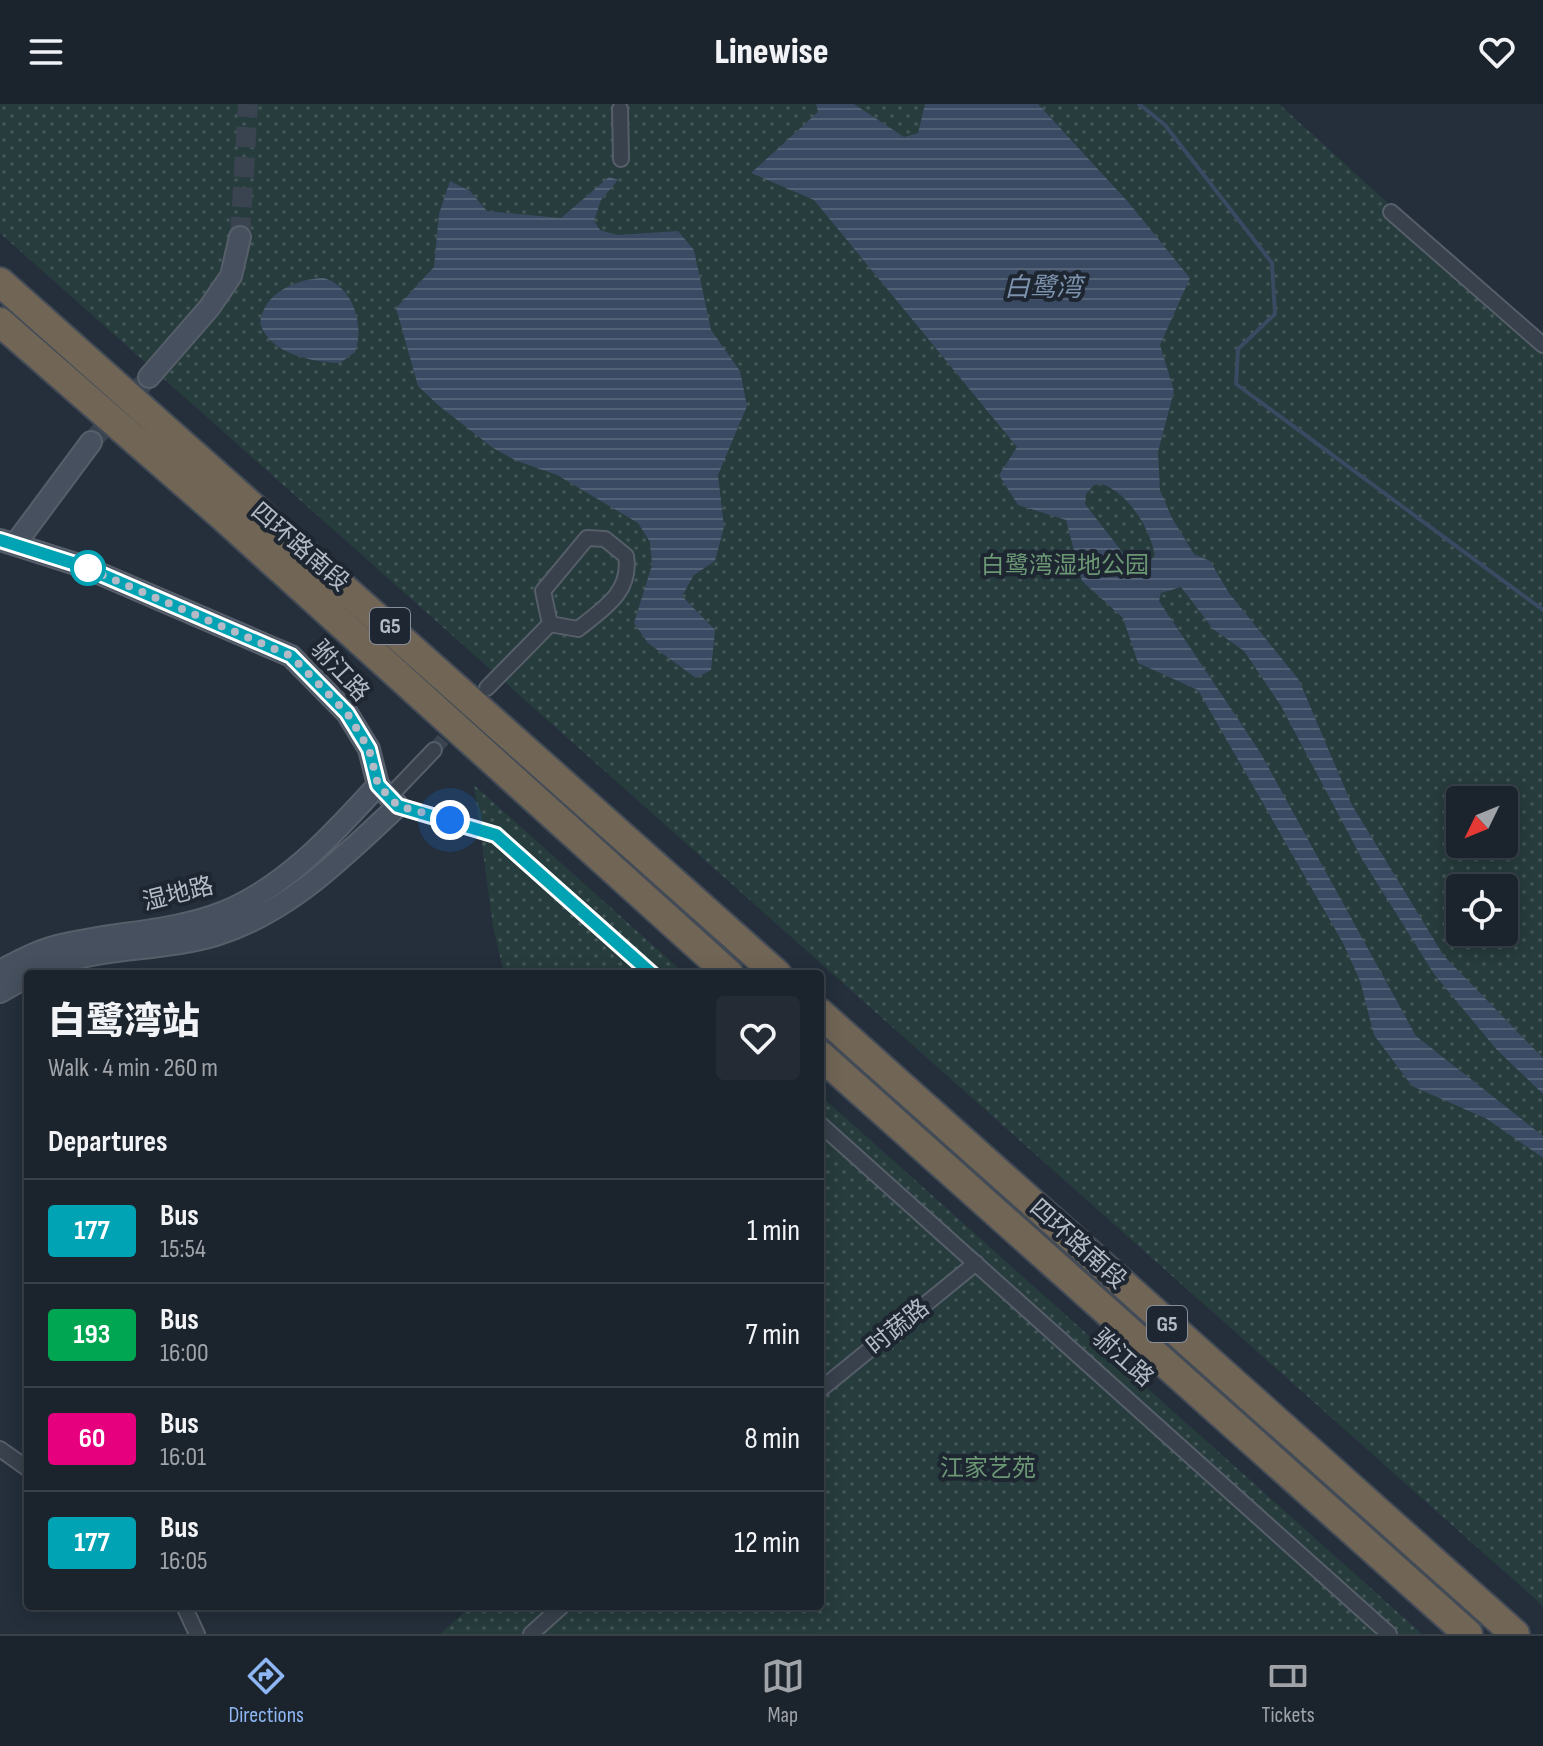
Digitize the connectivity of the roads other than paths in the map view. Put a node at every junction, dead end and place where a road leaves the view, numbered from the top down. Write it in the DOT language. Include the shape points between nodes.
graph roads {
  1 [pos="620,109"];
  2 [pos="621,159"];
  3 [pos="1391,212"];
  4 [pos="240,237"];
  5 [pos="0,267"];
  6 [pos="0,282"];
  7 [pos="0,322"];
  8 [pos="0,329"];
  9 [pos="1543,345"];
  10 [pos="149,377"];
  11 [pos="114,383"];
  12 [pos="96,406"];
  13 [pos="91,442"];
  14 [pos="8,541"];
  15 [pos="550,624"];
  16 [pos="487,688"];
  17 [pos="434,750"];
  18 [pos="389,795"];
  19 [pos="43,970"];
  20 [pos="648,970"];
  21 [pos="725,970"];
  22 [pos="773,970"];
  23 [pos="0,971"];
  24 [pos="24,978"];
  25 [pos="0,992"];
  26 [pos="824,1017"];
  27 [pos="824,1059"];
  28 [pos="824,1128"];
  29 [pos="976,1263"];
  30 [pos="824,1387"];
  31 [pos="0,1449"];
  32 [pos="24,1466"];
  33 [pos="186,1610"];
  34 [pos="558,1610"];
  35 [pos="197,1634"];
  36 [pos="531,1634"];
  37 [pos="1389,1634"];
  38 [pos="1468,1634"];
  39 [pos="1515,1634"];
  1 -- 2 [label="street"];
  3 -- 9 [label="street"];
  4 -- 10 [label="street" via="231,276"];
  5 -- 11 [label="highway"];
  6 -- 11 [label="highway, 四环路南段 / G5"];
  7 -- 12 [label="highway, 四环路南段 / G5"];
  8 -- 12 [label="highway"];
  11 -- 22 [label="highway, 四环路南段 / G5"];
  12 -- 21 [label="highway, 四环路南段 / G5"];
  13 -- 14 [label="street"];
  14 -- 18 [label="street, 驸江路" via="82,566 291,656 347,713"];
  15 -- 15 [label="street" via="543,591 587,538 605,539 626,556 629,572 617,598 578,629"];
  15 -- 16 [label="street"];
  17 -- 18 [label="street"];
  18 -- 19 [label="street, 湿地路" via="329,871 252,921 215,935 80,956"];
  18 -- 20 [label="street" via="496,835"];
  18 -- 23 [label="street, 湿地路" via="275,883 224,912 48,949"];
  24 -- 25 [label="street, 湿地路"];
  26 -- 39 [label="highway, 四环路南段 / G5"];
  27 -- 38 [label="highway, 四环路南段 / G5"];
  28 -- 29 [label="street, 驸江路"];
  29 -- 30 [label="street, 时蔬路"];
  29 -- 37 [label="street, 驸江路"];
  31 -- 32 [label="street"];
  33 -- 35 [label="street"];
  34 -- 36 [label="street"];
}
